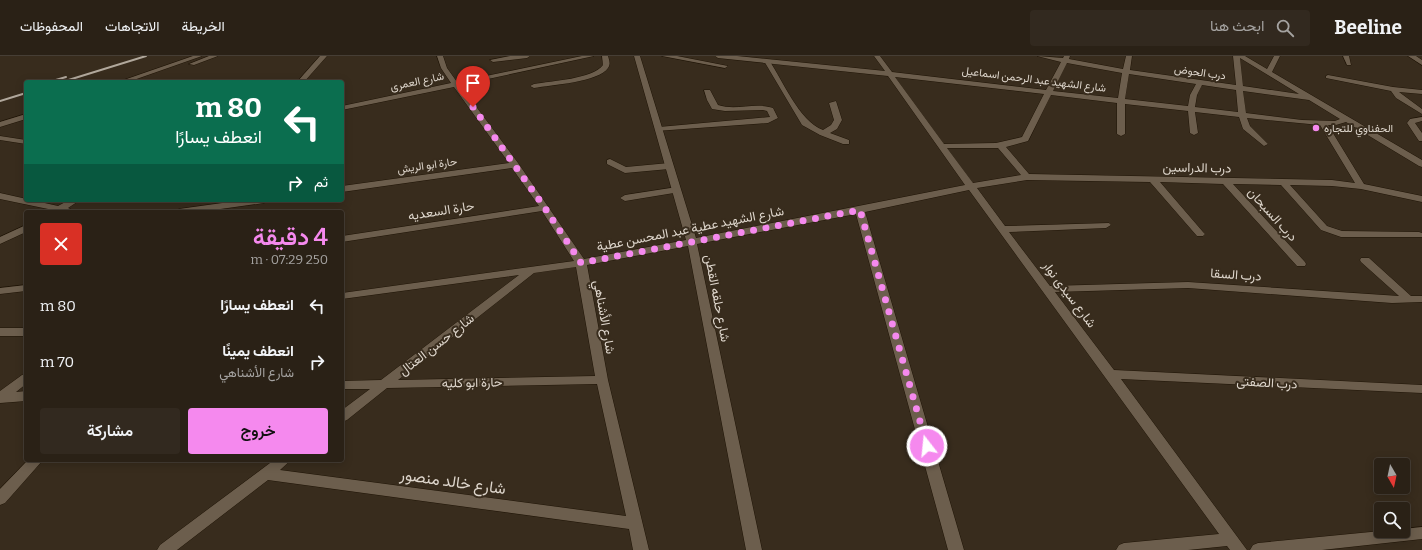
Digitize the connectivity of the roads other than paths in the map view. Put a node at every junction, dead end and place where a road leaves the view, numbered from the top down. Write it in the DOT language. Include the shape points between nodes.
graph roads {
  1 [pos="199,56"];
  2 [pos="215,56"];
  3 [pos="324,56"];
  4 [pos="440,56"];
  5 [pos="527,56"];
  6 [pos="591,56"];
  7 [pos="605,56"];
  8 [pos="637,56"];
  9 [pos="666,56"];
  10 [pos="718,56"];
  11 [pos="877,56"];
  12 [pos="1040,56"];
  13 [pos="1129,56"];
  14 [pos="1236,56"];
  15 [pos="1240,56"];
  16 [pos="1277,56"];
  17 [pos="1346,56"];
  18 [pos="1411,56"];
  19 [pos="1065,58"];
  20 [pos="493,60"];
  21 [pos="767,61"];
  22 [pos="1422,63"];
  23 [pos="1349,64"];
  24 [pos="725,66"];
  25 [pos="1126,72"];
  26 [pos="1268,73"];
  27 [pos="890,74"];
  28 [pos="1328,77"];
  29 [pos="127,80"];
  30 [pos="148,80"];
  31 [pos="302,80"];
  32 [pos="1200,83"];
  33 [pos="456,84"];
  34 [pos="534,86"];
  35 [pos="1238,88"];
  36 [pos="1393,89"];
  37 [pos="708,92"];
  38 [pos="1049,92"];
  39 [pos="1422,92"];
  40 [pos="1310,98"];
  41 [pos="1121,100"];
  42 [pos="833,103"];
  43 [pos="344,108"];
  44 [pos="1192,108"];
  45 [pos="1422,112"];
  46 [pos="1242,114"];
  47 [pos="24,117"];
  48 [pos="1346,119"];
  49 [pos="1422,119"];
  50 [pos="1323,123"];
  51 [pos="0,125"];
  52 [pos="24,125"];
  53 [pos="659,129"];
  54 [pos="0,133"];
  55 [pos="823,133"];
  56 [pos="1194,133"];
  57 [pos="1121,134"];
  58 [pos="0,138"];
  59 [pos="1422,139"];
  60 [pos="24,142"];
  61 [pos="846,142"];
  62 [pos="1264,144"];
  63 [pos="1000,145"];
  64 [pos="942,146"];
  65 [pos="610,162"];
  66 [pos="1422,164"];
  67 [pos="515,165"];
  68 [pos="670,166"];
  69 [pos="1027,177"];
  70 [pos="1152,179"];
  71 [pos="1226,181"];
  72 [pos="1283,182"];
  73 [pos="971,186"];
  74 [pos="1361,186"];
  75 [pos="344,189"];
  76 [pos="677,190"];
  77 [pos="0,196"];
  78 [pos="625,198"];
  79 [pos="1422,199"];
  80 [pos="72,202"];
  81 [pos="187,202"];
  82 [pos="250,202"];
  83 [pos="545,208"];
  84 [pos="53,210"];
  85 [pos="59,210"];
  86 [pos="181,210"];
  87 [pos="193,210"];
  88 [pos="860,210"];
  89 [pos="1106,225"];
  90 [pos="24,229"];
  91 [pos="1004,229"];
  92 [pos="1200,234"];
  93 [pos="1418,234"];
  94 [pos="344,239"];
  95 [pos="0,241"];
  96 [pos="692,242"];
  97 [pos="1364,260"];
  98 [pos="581,263"];
  99 [pos="1301,264"];
  100 [pos="530,271"];
  101 [pos="24,288"];
  102 [pos="1048,289"];
  103 [pos="0,291"];
  104 [pos="344,296"];
  105 [pos="1409,300"];
  106 [pos="1422,300"];
  107 [pos="0,332"];
  108 [pos="24,332"];
  109 [pos="1112,374"];
  110 [pos="24,380"];
  111 [pos="602,380"];
  112 [pos="386,383"];
  113 [pos="344,385"];
  114 [pos="1422,389"];
  115 [pos="24,396"];
  116 [pos="1,398"];
  117 [pos="344,415"];
  118 [pos="34,462"];
  119 [pos="281,462"];
  120 [pos="265,474"];
  121 [pos="0,499"];
  122 [pos="636,524"];
  123 [pos="1422,533"];
  124 [pos="1235,544"];
  125 [pos="165,550"];
  126 [pos="641,550"];
  127 [pos="754,550"];
  128 [pos="956,550"];
  129 [pos="1124,550"];
  130 [pos="1258,550"];
  1 -- 29 [label="street"];
  2 -- 30 [label="street"];
  3 -- 31 [label="street"];
  4 -- 33 [label="street, شارع الأشناهي" via="444,68"];
  5 -- 20 [label="street"];
  6 -- 33 [label="street, شارع العمرى"];
  7 -- 34 [label="street" via="607,62 600,72"];
  8 -- 53 [label="street, شارع حلقه القطن"];
  9 -- 24 [label="street"];
  10 -- 21 [label="street, شارع الشهيد عبد الرحمن اسماعيل"];
  11 -- 27 [label="street, شارع سيدى نوار"];
  12 -- 19 [label="street, درب الحوض"];
  13 -- 25 [label="street"];
  14 -- 35 [label="street"];
  15 -- 26 [label="street"];
  16 -- 26 [label="street"];
  17 -- 23 [label="street"];
  18 -- 22 [label="street"];
  19 -- 25 [label="street, درب الحوض"];
  19 -- 38 [label="street"];
  21 -- 27 [label="street, شارع الشهيد عبد الرحمن اسماعيل"];
  21 -- 55 [label="street" via="802,119 810,127"];
  25 -- 32 [label="street, درب الحوض"];
  25 -- 41 [label="street"];
  26 -- 40 [label="street"];
  27 -- 38 [label="street, شارع الشهيد عبد الرحمن اسماعيل"];
  27 -- 64 [label="street, شارع سيدى نوار"];
  28 -- 36 [label="street"];
  32 -- 35 [label="street, درب الحوض"];
  32 -- 44 [label="street" via="1191,99"];
  33 -- 43 [label="street, شارع العمرى"];
  33 -- 67 [label="street, شارع الأشناهي"];
  35 -- 40 [label="street, درب الحوض"];
  35 -- 46 [label="street"];
  36 -- 39 [label="street"];
  36 -- 45 [label="street" via="1398,96"];
  37 -- 53 [label="street" via="716,107 764,108 770,110 774,118 768,121"];
  38 -- 41 [label="street, شارع الشهيد عبد الرحمن اسماعيل"];
  38 -- 63 [label="street" via="1025,138 1019,142"];
  40 -- 48 [label="street"];
  41 -- 44 [label="street, شارع الشهيد عبد الرحمن اسماعيل"];
  41 -- 57 [label="street"];
  42 -- 55 [label="street" via="838,120"];
  44 -- 46 [label="street, شارع الشهيد عبد الرحمن اسماعيل"];
  44 -- 56 [label="street"];
  46 -- 50 [label="street, شارع الشهيد عبد الرحمن اسماعيل"];
  46 -- 62 [label="street" via="1246,127"];
  47 -- 51 [label="street"];
  48 -- 50 [label="street, شارع الشهيد عبد الرحمن اسماعيل"];
  48 -- 66 [label="street"];
  49 -- 59 [label="street" via="1412,123"];
  50 -- 74 [label="street"];
  52 -- 54 [label="street"];
  53 -- 68 [label="street, شارع حلقه القطن"];
  55 -- 61 [label="street"];
  58 -- 60 [label="street"];
  63 -- 64 [label="street"];
  63 -- 69 [label="street"];
  64 -- 73 [label="street, شارع سيدى نوار"];
  65 -- 68 [label="street" via="625,170"];
  67 -- 75 [label="street, حارة ابو الريش"];
  67 -- 83 [label="street, شارع الأشناهي"];
  68 -- 76 [label="street, شارع حلقه القطن"];
  69 -- 70 [label="street, درب الدراسين"];
  69 -- 73 [label="street, درب الدراسين"];
  70 -- 71 [label="street, درب الدراسين"];
  70 -- 92 [label="street"];
  71 -- 72 [label="street, درب الدراسين"];
  71 -- 99 [label="street, درب السبحان"];
  72 -- 74 [label="street, درب الدراسين"];
  72 -- 93 [label="street" via="1324,228 1331,232"];
  73 -- 88 [label="street, شارع الشهيد عطية عبد المحسن عطية"];
  73 -- 91 [label="street, شارع سيدى نوار"];
  74 -- 79 [label="street, درب الدراسين"];
  76 -- 78 [label="street"];
  76 -- 96 [label="street, شارع حلقه القطن"];
  77 -- 84 [label="street"];
  80 -- 85 [label="street"];
  81 -- 86 [label="street"];
  82 -- 87 [label="street"];
  83 -- 94 [label="street, حارة السعديه"];
  83 -- 98 [label="street, شارع الأشناهي"];
  88 -- 96 [label="street, شارع الشهيد عطية عبد المحسن عطية"];
  88 -- 128 [label="street"];
  89 -- 91 [label="street"];
  90 -- 95 [label="street"];
  91 -- 102 [label="street, شارع سيدى نوار"];
  96 -- 98 [label="street, شارع الشهيد عطية عبد المحسن عطية"];
  96 -- 127 [label="street, شارع حلقه القطن"];
  97 -- 105 [label="street"];
  98 -- 100 [label="street, شارع الشهيد عطية عبد المحسن عطية"];
  98 -- 111 [label="street, شارع الأشناهي"];
  100 -- 104 [label="street, شارع الشهيد عطية عبد المحسن عطية"];
  100 -- 112 [label="street, شارع حسن العتال"];
  101 -- 103 [label="street"];
  102 -- 105 [label="street, درب السقا" via="1188,285"];
  102 -- 109 [label="street, شارع سيدى نوار"];
  105 -- 106 [label="street, درب السقا"];
  107 -- 108 [label="street"];
  109 -- 114 [label="street, درب الصفتى"];
  109 -- 124 [label="street, شارع سيدى نوار"];
  110 -- 116 [label="street"];
  111 -- 112 [label="street, حارة ابو كليه"];
  111 -- 122 [label="street, شارع الأشناهي"];
  112 -- 113 [label="street, حارة ابو كليه"];
  112 -- 117 [label="street, شارع حسن العتال"];
  115 -- 116 [label="street"];
  118 -- 121 [label="street"];
  119 -- 120 [label="street"];
  120 -- 122 [label="street, شارع خالد منصور"];
  120 -- 125 [label="street"];
  122 -- 126 [label="street, شارع الأشناهي"];
  123 -- 130 [label="street"];
  124 -- 129 [label="street"];
}
